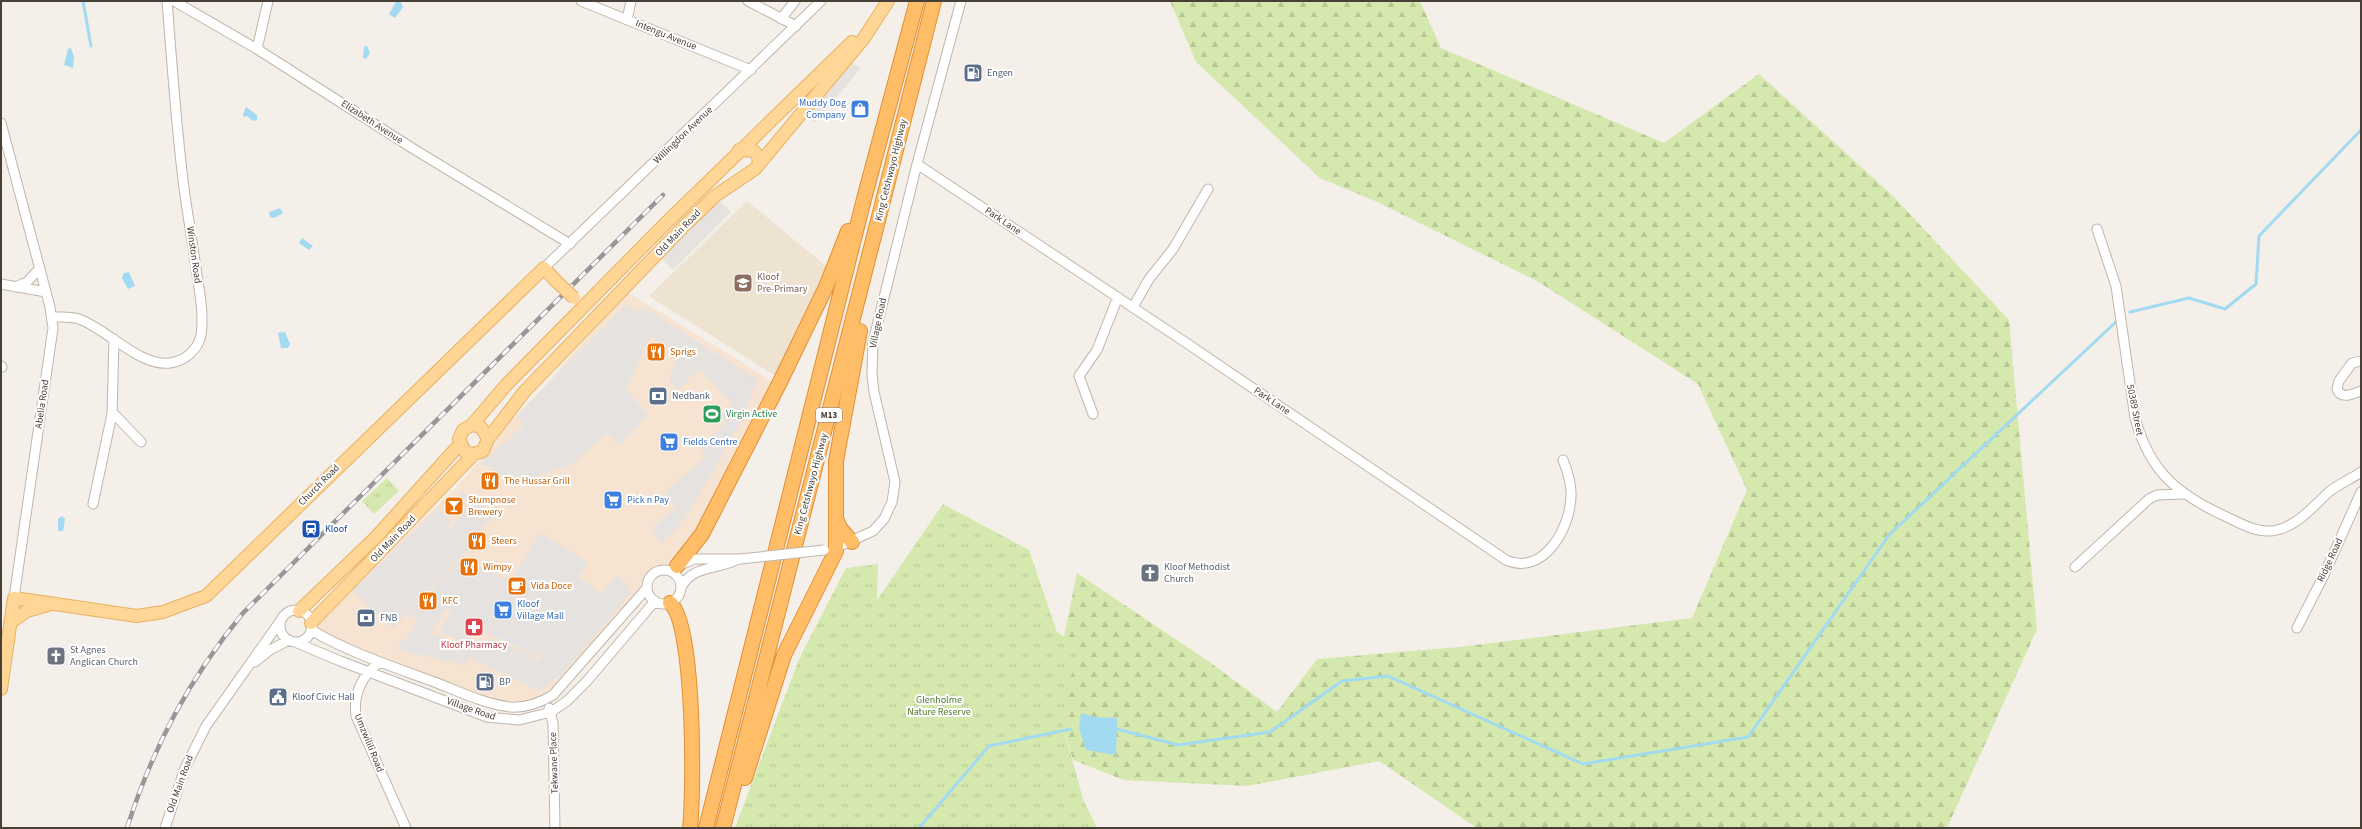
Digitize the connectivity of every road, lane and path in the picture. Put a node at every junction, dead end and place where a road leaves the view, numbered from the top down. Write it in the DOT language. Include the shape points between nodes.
graph roads {
  1 [pos="167,1"];
  2 [pos="174,1"];
  3 [pos="268,1"];
  4 [pos="581,1"];
  5 [pos="631,1"];
  6 [pos="748,1"];
  7 [pos="795,1"];
  8 [pos="821,1"];
  9 [pos="888,1"];
  10 [pos="917,1"];
  11 [pos="934,1"];
  12 [pos="961,1"];
  13 [pos="781,18"];
  14 [pos="627,20"];
  15 [pos="796,26"];
  16 [pos="868,29"];
  17 [pos="257,49"];
  18 [pos="751,70"];
  19 [pos="1,123"];
  20 [pos="759,132"];
  21 [pos="784,140"];
  22 [pos="739,150"];
  23 [pos="759,164"];
  24 [pos="917,164"];
  25 [pos="1208,189"];
  26 [pos="864,199"];
  27 [pos="2097,229"];
  28 [pos="570,244"];
  29 [pos="40,268"];
  30 [pos="544,268"];
  31 [pos="866,272"];
  32 [pos="533,278"];
  33 [pos="555,280"];
  34 [pos="1,284"];
  35 [pos="15,287"];
  36 [pos="46,292"];
  37 [pos="594,297"];
  38 [pos="1118,297"];
  39 [pos="574,298"];
  40 [pos="1133,307"];
  41 [pos="52,317"];
  42 [pos="572,319"];
  43 [pos="114,339"];
  44 [pos="2361,361"];
  45 [pos="2361,391"];
  46 [pos="112,412"];
  47 [pos="1093,414"];
  48 [pos="472,425"];
  49 [pos="488,439"];
  50 [pos="141,442"];
  51 [pos="460,444"];
  52 [pos="474,454"];
  53 [pos="1563,460"];
  54 [pos="2361,472"];
  55 [pos="2361,492"];
  56 [pos="2183,494"];
  57 [pos="93,504"];
  58 [pos="835,517"];
  59 [pos="852,542"];
  60 [pos="830,549"];
  61 [pos="740,559"];
  62 [pos="2075,567"];
  63 [pos="674,569"];
  64 [pos="647,588"];
  65 [pos="681,589"];
  66 [pos="14,598"];
  67 [pos="655,601"];
  68 [pos="670,603"];
  69 [pos="53,604"];
  70 [pos="299,611"];
  71 [pos="281,620"];
  72 [pos="11,622"];
  73 [pos="311,626"];
  74 [pos="2297,628"];
  75 [pos="292,641"];
  76 [pos="380,662"];
  77 [pos="253,663"];
  78 [pos="367,671"];
  79 [pos="1,689"];
  80 [pos="546,699"];
  81 [pos="550,712"];
  82 [pos="165,828"];
  83 [pos="406,828"];
  84 [pos="555,828"];
  85 [pos="690,828"];
  86 [pos="706,828"];
  87 [pos="724,828"];
  1 -- 43 [label="street, Winston Road" via="184,188 200,296 201,335 194,351 182,359 168,363 150,361"];
  2 -- 17 [label="street, Elizabeth Avenue"];
  3 -- 17 [label="street"];
  4 -- 14 [label="street, Intengu Avenue"];
  5 -- 14 [label="street"];
  6 -- 13 [label="street"];
  7 -- 13 [label="street"];
  8 -- 15 [label="street, Willingdon Avenue"];
  9 -- 16 [label="main road, Old Main Road"];
  10 -- 26 [label="highway, King Cetshwayo Highway / M13"];
  11 -- 31 [label="highway, King Cetshwayo Highway / M13"];
  12 -- 24 [label="street, Village Road"];
  13 -- 15 [label="street"];
  14 -- 18 [label="street, Intengu Avenue"];
  15 -- 18 [label="street, Willingdon Avenue"];
  16 -- 20 [label="main road, Old Main Road"];
  16 -- 21 [label="main road, Old Main Road" via="864,38"];
  17 -- 28 [label="street, Elizabeth Avenue" via="412,148"];
  18 -- 28 [label="street, Willingdon Avenue"];
  19 -- 29 [label="street, Abelia Road"];
  20 -- 21 [label="main road" via="773,132"];
  20 -- 22 [label="main road, Old Main Road"];
  21 -- 23 [label="main road, Old Main Road"];
  22 -- 23 [label="main road" via="754,151"];
  22 -- 37 [label="main road, Old Main Road"];
  23 -- 49 [label="main road, Old Main Road" via="749,175 715,196 683,227 524,392"];
  24 -- 38 [label="street, Park Lane"];
  24 -- 59 [label="street, Village Road" via="876,326 872,359 874,392 891,459 894,492 887,513 879,526 867,536"];
  25 -- 40 [label="street" via="1173,249 1148,279"];
  26 -- 63 [label="highway" via="826,287 702,534"];
  26 -- 86 [label="highway, King Cetshwayo Highway / M13"];
  27 -- 56 [label="street, 50389 Street" via="2116,286 2140,438 2160,472"];
  28 -- 30 [label="street, Willingdon Avenue"];
  29 -- 35 [label="street" via="27,282"];
  29 -- 36 [label="street, Abelia Road"];
  30 -- 32 [label="main road, Church Road"];
  30 -- 33 [label="main road"];
  31 -- 58 [label="highway" via="862,322 836,461"];
  31 -- 87 [label="highway, King Cetshwayo Highway / M13"];
  32 -- 33 [label="main road"];
  32 -- 69 [label="main road, Church Road" via="206,596 163,612 137,616"];
  33 -- 39 [label="main road, bridge"];
  34 -- 35 [label="street"];
  35 -- 36 [label="street"];
  36 -- 41 [label="street, Abelia Road"];
  37 -- 39 [label="main road"];
  37 -- 42 [label="main road, Old Main Road"];
  38 -- 40 [label="street, Park Lane"];
  38 -- 47 [label="street" via="1097,350 1079,376"];
  39 -- 42 [label="main road" via="575,310"];
  40 -- 53 [label="street, Park Lane" via="1499,556 1515,564 1524,565 1536,560 1561,535 1567,520 1571,492"];
  41 -- 43 [label="street, Winston Road" via="77,318"];
  41 -- 66 [label="street, Abelia Road" via="52,341"];
  42 -- 48 [label="main road, Old Main Road"];
  43 -- 46 [label="street"];
  44 -- 45 [label="street" via="2352,363 2339,381 2337,389 2347,396"];
  46 -- 50 [label="street"];
  46 -- 57 [label="street"];
  48 -- 49 [label="main road" via="481,427"];
  48 -- 51 [label="main road" via="467,426 460,434"];
  49 -- 52 [label="main road" via="486,448"];
  51 -- 52 [label="main road" via="465,452"];
  51 -- 70 [label="main road, Old Main Road" via="350,565"];
  52 -- 73 [label="main road, Old Main Road"];
  54 -- 56 [label="street, 50389 Street" via="2330,491 2295,523 2276,530 2267,531 2244,525"];
  55 -- 74 [label="street, Ridge Road"];
  56 -- 62 [label="street" via="2154,496"];
  58 -- 59 [label="highway" via="840,528"];
  58 -- 60 [label="highway"];
  59 -- 60 [label="street, Village Road"];
  60 -- 61 [label="street, Village Road, bridge"];
  60 -- 87 [label="highway" via="834,559 808,603 784,655 744,778"];
  61 -- 63 [label="street, Village Road" via="694,559"];
  61 -- 65 [label="street, Village Road" via="694,573 686,578"];
  63 -- 64 [label="street" via="656,571 650,577"];
  63 -- 65 [label="street"];
  64 -- 67 [label="street"];
  64 -- 80 [label="street, Village Road" via="564,684"];
  65 -- 68 [label="street" via="676,600"];
  66 -- 69 [label="main road, Church Road"];
  66 -- 72 [label="main road, Abelia Road"];
  67 -- 68 [label="street"];
  67 -- 81 [label="street, Village Road" via="587,681 567,701"];
  68 -- 85 [label="highway" via="680,618 686,654 693,746"];
  69 -- 72 [label="main road" via="27,611"];
  70 -- 71 [label="street" via="286,613"];
  70 -- 73 [label="street" via="307,615"];
  71 -- 75 [label="street" via="282,634"];
  71 -- 77 [label="street, Old Main Road"];
  72 -- 79 [label="main road, Abelia Road"];
  73 -- 75 [label="street" via="306,637"];
  73 -- 76 [label="street, Village Road" via="334,644"];
  75 -- 77 [label="street, Old Main Road" via="270,650"];
  75 -- 78 [label="street, Village Road"];
  76 -- 78 [label="street"];
  76 -- 80 [label="street, Village Road" via="502,706 519,707"];
  77 -- 82 [label="street, Old Main Road" via="215,712 191,754"];
  78 -- 81 [label="street, Village Road" via="502,720 529,719"];
  78 -- 83 [label="street, Umzwilili Road" via="355,701 356,716"];
  80 -- 81 [label="street, Tekwane Place"];
  81 -- 84 [label="street, Tekwane Place" via="553,724"];
}
